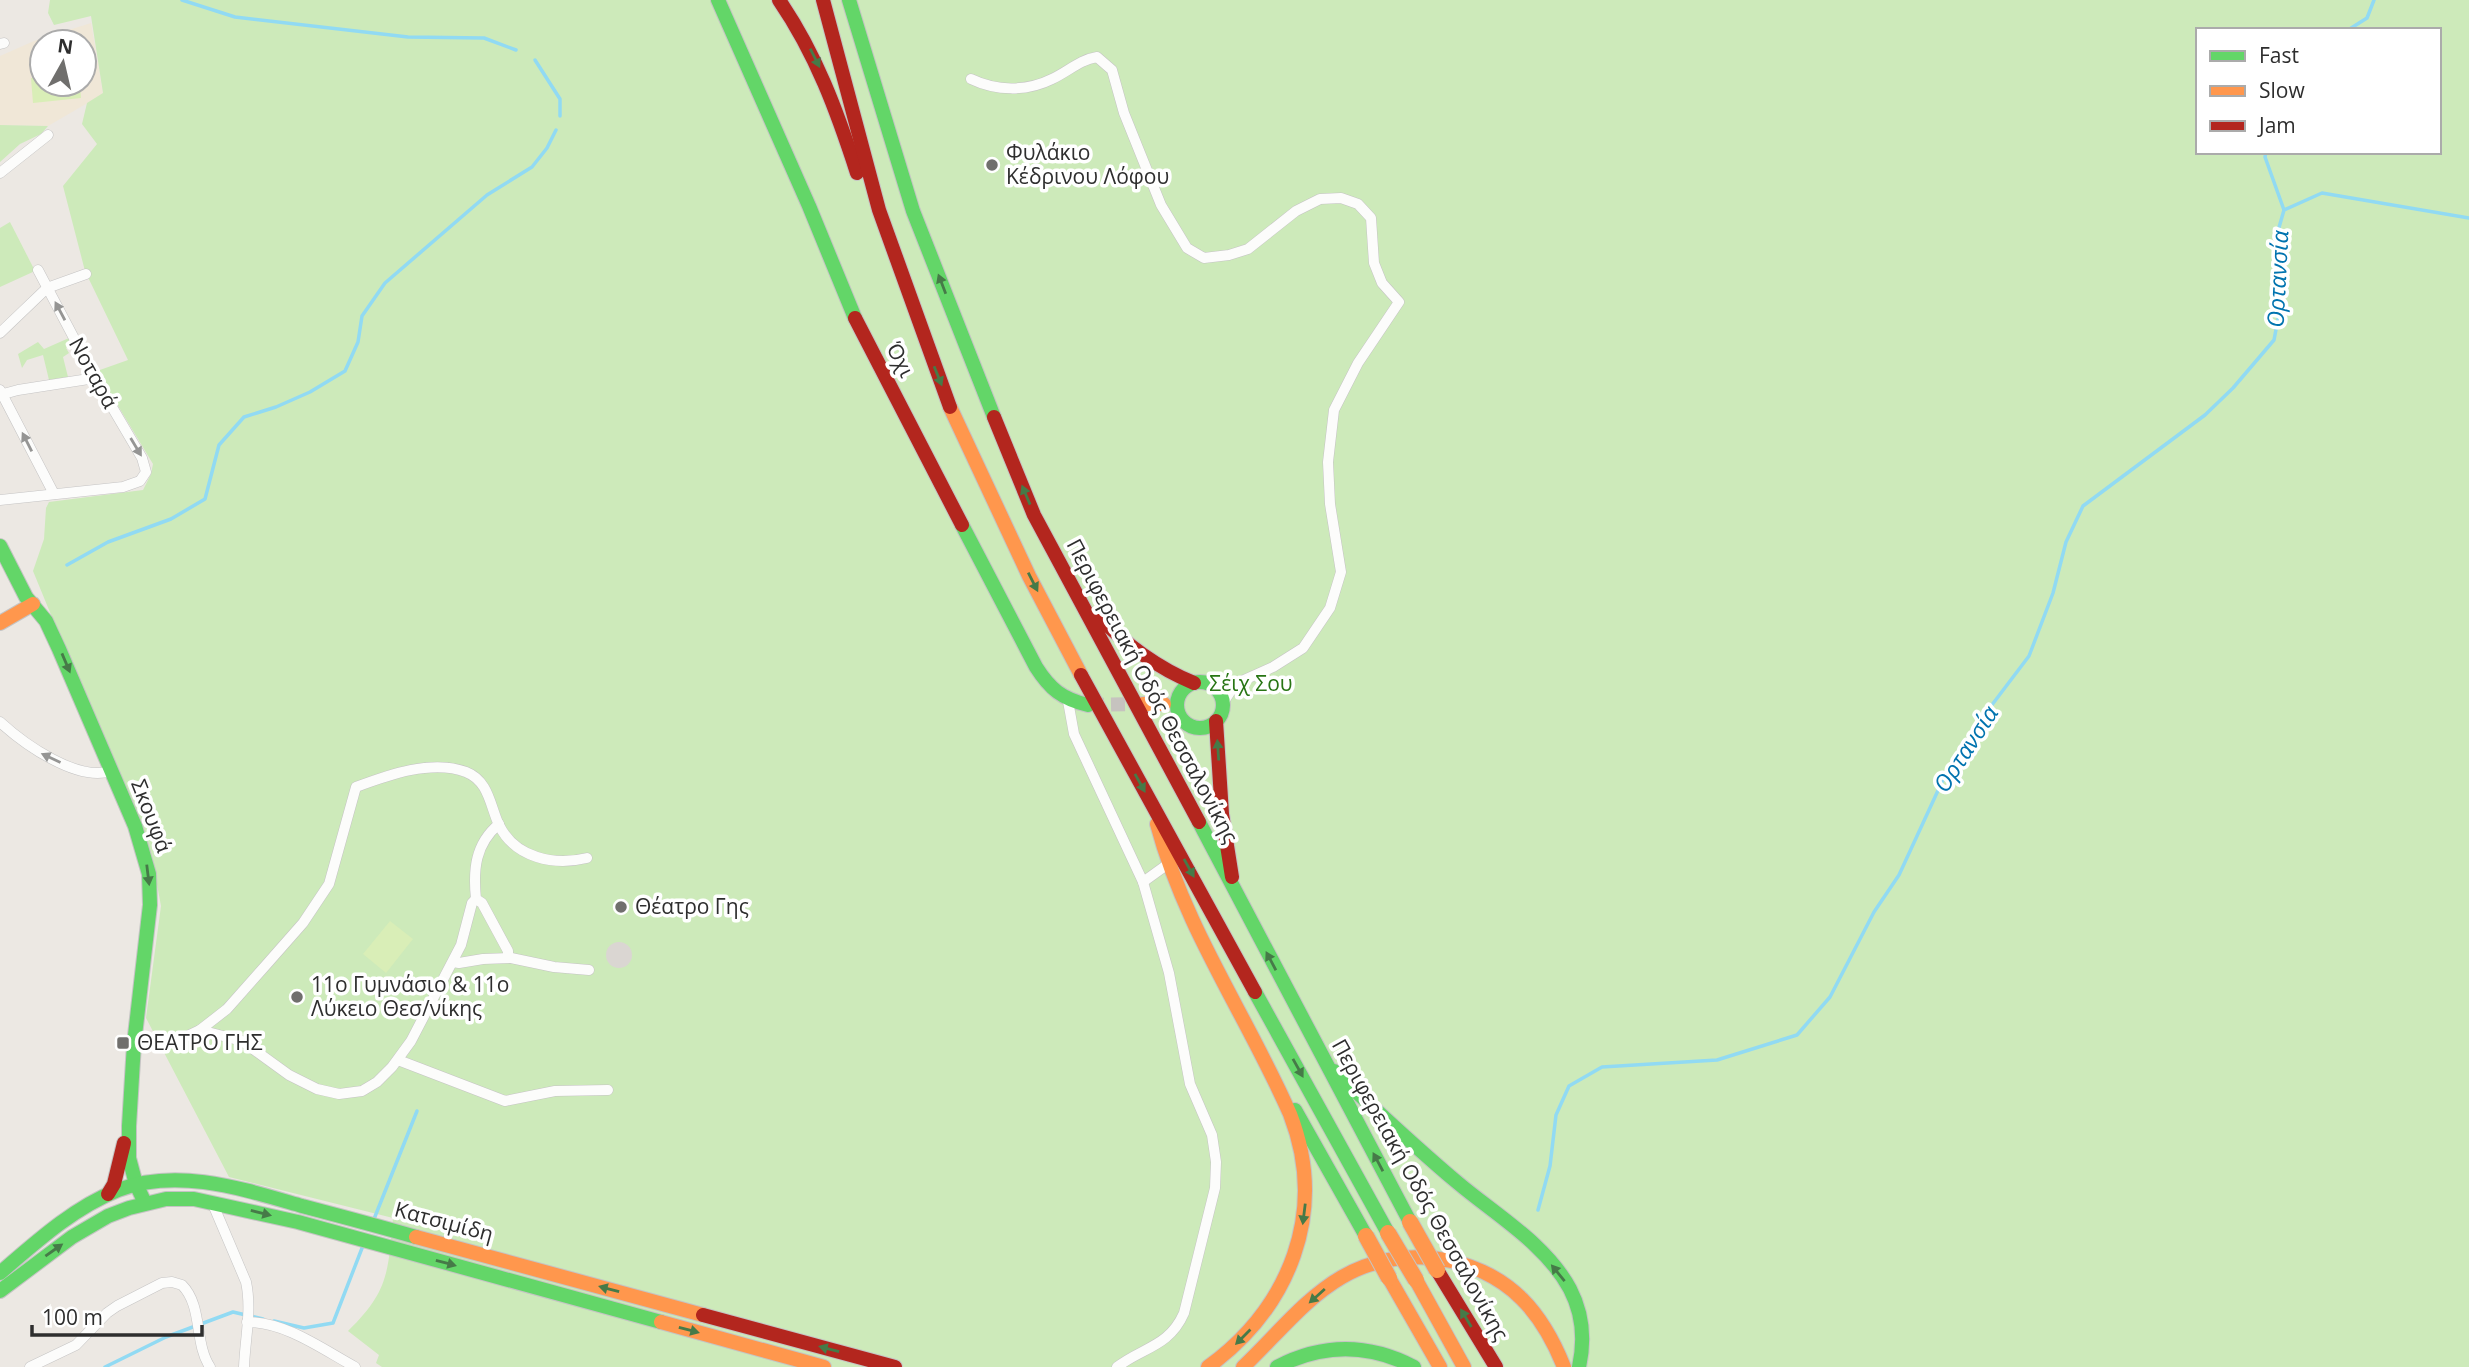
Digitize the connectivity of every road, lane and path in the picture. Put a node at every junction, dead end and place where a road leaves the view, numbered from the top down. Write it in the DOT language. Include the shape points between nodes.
graph roads {
  1 [pos="718,0"];
  2 [pos="779,0"];
  3 [pos="823,0"];
  4 [pos="849,0"];
  5 [pos="971,79"];
  6 [pos="48,135"];
  7 [pos="0,173"];
  8 [pos="38,270"];
  9 [pos="86,274"];
  10 [pos="47,288"];
  11 [pos="914,312"];
  12 [pos="0,333"];
  13 [pos="95,378"];
  14 [pos="1,393"];
  15 [pos="54,494"];
  16 [pos="0,500"];
  17 [pos="0,546"];
  18 [pos="1081,599"];
  19 [pos="33,604"];
  20 [pos="0,623"];
  21 [pos="1194,683"];
  22 [pos="1235,684"];
  23 [pos="1211,685"];
  24 [pos="1180,694"];
  25 [pos="1068,701"];
  26 [pos="1143,704"];
  27 [pos="1164,704"];
  28 [pos="1223,704"];
  29 [pos="1088,705"];
  30 [pos="1180,716"];
  31 [pos="1216,721"];
  32 [pos="0,722"];
  33 [pos="111,771"];
  34 [pos="1154,809"];
  35 [pos="499,824"];
  36 [pos="587,858"];
  37 [pos="1167,864"];
  38 [pos="1143,882"];
  39 [pos="1234,891"];
  40 [pos="476,899"];
  41 [pos="511,958"];
  42 [pos="453,962"];
  43 [pos="589,970"];
  44 [pos="200,1030"];
  45 [pos="134,1044"];
  46 [pos="398,1060"];
  47 [pos="1323,1061"];
  48 [pos="1274,1078"];
  49 [pos="608,1090"];
  50 [pos="129,1126"];
  51 [pos="136,1184"];
  52 [pos="108,1195"];
  53 [pos="212,1202"];
  54 [pos="145,1203"];
  55 [pos="0,1273"];
  56 [pos="0,1291"];
  57 [pos="248,1317"];
  58 [pos="30,1367"];
  59 [pos="210,1367"];
  60 [pos="244,1367"];
  61 [pos="355,1367"];
  62 [pos="824,1367"];
  63 [pos="895,1367"];
  64 [pos="1117,1367"];
  65 [pos="1208,1367"];
  66 [pos="1243,1367"];
  67 [pos="1277,1367"];
  68 [pos="1414,1367"];
  69 [pos="1440,1367"];
  70 [pos="1464,1367"];
  71 [pos="1496,1367"];
  72 [pos="1564,1367"];
  73 [pos="1579,1367"];
  1 -- 25 [label="main road, Όχι" via="849,307 1036,667 1051,692"];
  2 -- 11 [label="main road, one-way" via="820,68 889,271"];
  3 -- 11 [label="main road" via="879,210"];
  18 -- 4 [label="main road, Περιφερειακή Οδός Θεσσαλονίκης, one-way" via="1034,515 970,360 914,211"];
  5 -- 22 [label="street" via="1006,89 1029,86 1051,80 1083,59 1097,57 1112,70 1161,205 1187,248 1204,258 1248,249 1296,211 1320,199 1341,198 1358,204 1371,218 1374,263 1382,283 1399,302 1358,363 1334,410 1328,462 1341,572 1334,596 1303,648"];
  6 -- 7 [label="street"];
  8 -- 10 [label="street, Νοταρά"];
  9 -- 10 [label="street"];
  10 -- 12 [label="street"];
  13 -- 10 [label="street, Νοταρά, one-way"];
  11 -- 34 [label="main road, one-way" via="957,425 1024,565"];
  13 -- 14 [label="street"];
  13 -- 15 [label="street, Νοταρά, one-way" via="147,467 145,475 129,485"];
  15 -- 14 [label="street, one-way"];
  15 -- 16 [label="street"];
  17 -- 19 [label="main road, Σκουφά"];
  18 -- 21 [label="main road" via="1126,645"];
  18 -- 39 [label="main road, Περιφερειακή Οδός Θεσσαλονίκης"];
  19 -- 20 [label="main road"];
  19 -- 33 [label="main road, Σκουφά, one-way" via="60,649"];
  21 -- 23 [label="main road"];
  21 -- 24 [label="main road"];
  22 -- 23 [label="street"];
  22 -- 28 [label="street"];
  23 -- 28 [label="main road"];
  24 -- 27 [label="main road"];
  24 -- 30 [label="main road"];
  25 -- 29 [label="main road"];
  25 -- 38 [label="street" via="1074,734"];
  26 -- 27 [label="main road"];
  27 -- 30 [label="main road"];
  28 -- 31 [label="main road"];
  30 -- 31 [label="main road" via="1199,728"];
  39 -- 31 [label="main road, one-way" via="1222,814"];
  33 -- 32 [label="street, one-way" via="100,774 60,762"];
  33 -- 45 [label="main road, Σκουφά, one-way" via="139,836 150,881"];
  34 -- 37 [label="main road"];
  34 -- 70 [label="main road, one-way, bridge"];
  35 -- 36 [label="street" via="517,846 537,858 565,863"];
  35 -- 40 [label="street" via="488,833 476,859"];
  35 -- 44 [label="street" via="481,784 458,770 405,772 356,787 329,884 316,905 239,997"];
  37 -- 38 [label="street"];
  37 -- 48 [label="main road" via="1196,930"];
  38 -- 64 [label="street" via="1169,973 1190,1084 1212,1135 1215,1188 1178,1326 1157,1345"];
  47 -- 39 [label="main road, Περιφερειακή Οδός Θεσσαλονίκης, one-way"];
  40 -- 41 [label="street"];
  40 -- 42 [label="street"];
  41 -- 42 [label="street"];
  41 -- 43 [label="street"];
  42 -- 46 [label="street"];
  44 -- 45 [label="street" via="179,1040"];
  44 -- 46 [label="street" via="237,1038 301,1082 334,1094 366,1089"];
  45 -- 50 [label="main road, Σκουφά"];
  46 -- 49 [label="street" via="505,1101 555,1091"];
  71 -- 47 [label="main road, Περιφερειακή Οδός Θεσσαλονίκης, one-way, bridge" via="1437,1270"];
  73 -- 47 [label="main road, one-way" via="1584,1335 1574,1298 1550,1263"];
  48 -- 65 [label="main road, one-way" via="1302,1152 1306,1192 1299,1242 1262,1316 1243,1339"];
  48 -- 69 [label="main road, bridge"];
  50 -- 51 [label="main road, Σκουφά" via="129,1158"];
  50 -- 52 [label="main road, Σκουφά"];
  51 -- 52 [label="main road, Κατσιμίδη"];
  51 -- 54 [label="main road, Σκουφά"];
  63 -- 51 [label="main road, Κατσιμίδη, one-way" via="222,1185 170,1180"];
  52 -- 55 [label="main road, Κατσιμίδη" via="73,1214"];
  53 -- 54 [label="main road, Κατσιμίδη" via="172,1198"];
  53 -- 57 [label="street" via="246,1282"];
  53 -- 62 [label="main road, Κατσιμίδη, one-way"];
  56 -- 54 [label="main road, Κατσιμίδη, one-way" via="93,1225"];
  57 -- 60 [label="street"];
  57 -- 61 [label="street" via="306,1340"];
  58 -- 59 [label="street" via="76,1345 110,1311 172,1282 184,1286 191,1298"];
  72 -- 66 [label="main road, one-way" via="1538,1318 1508,1286 1466,1266 1414,1258 1376,1263 1344,1276 1322,1291"];
  67 -- 68 [label="main road" via="1307,1353 1344,1347 1378,1351"];
}
